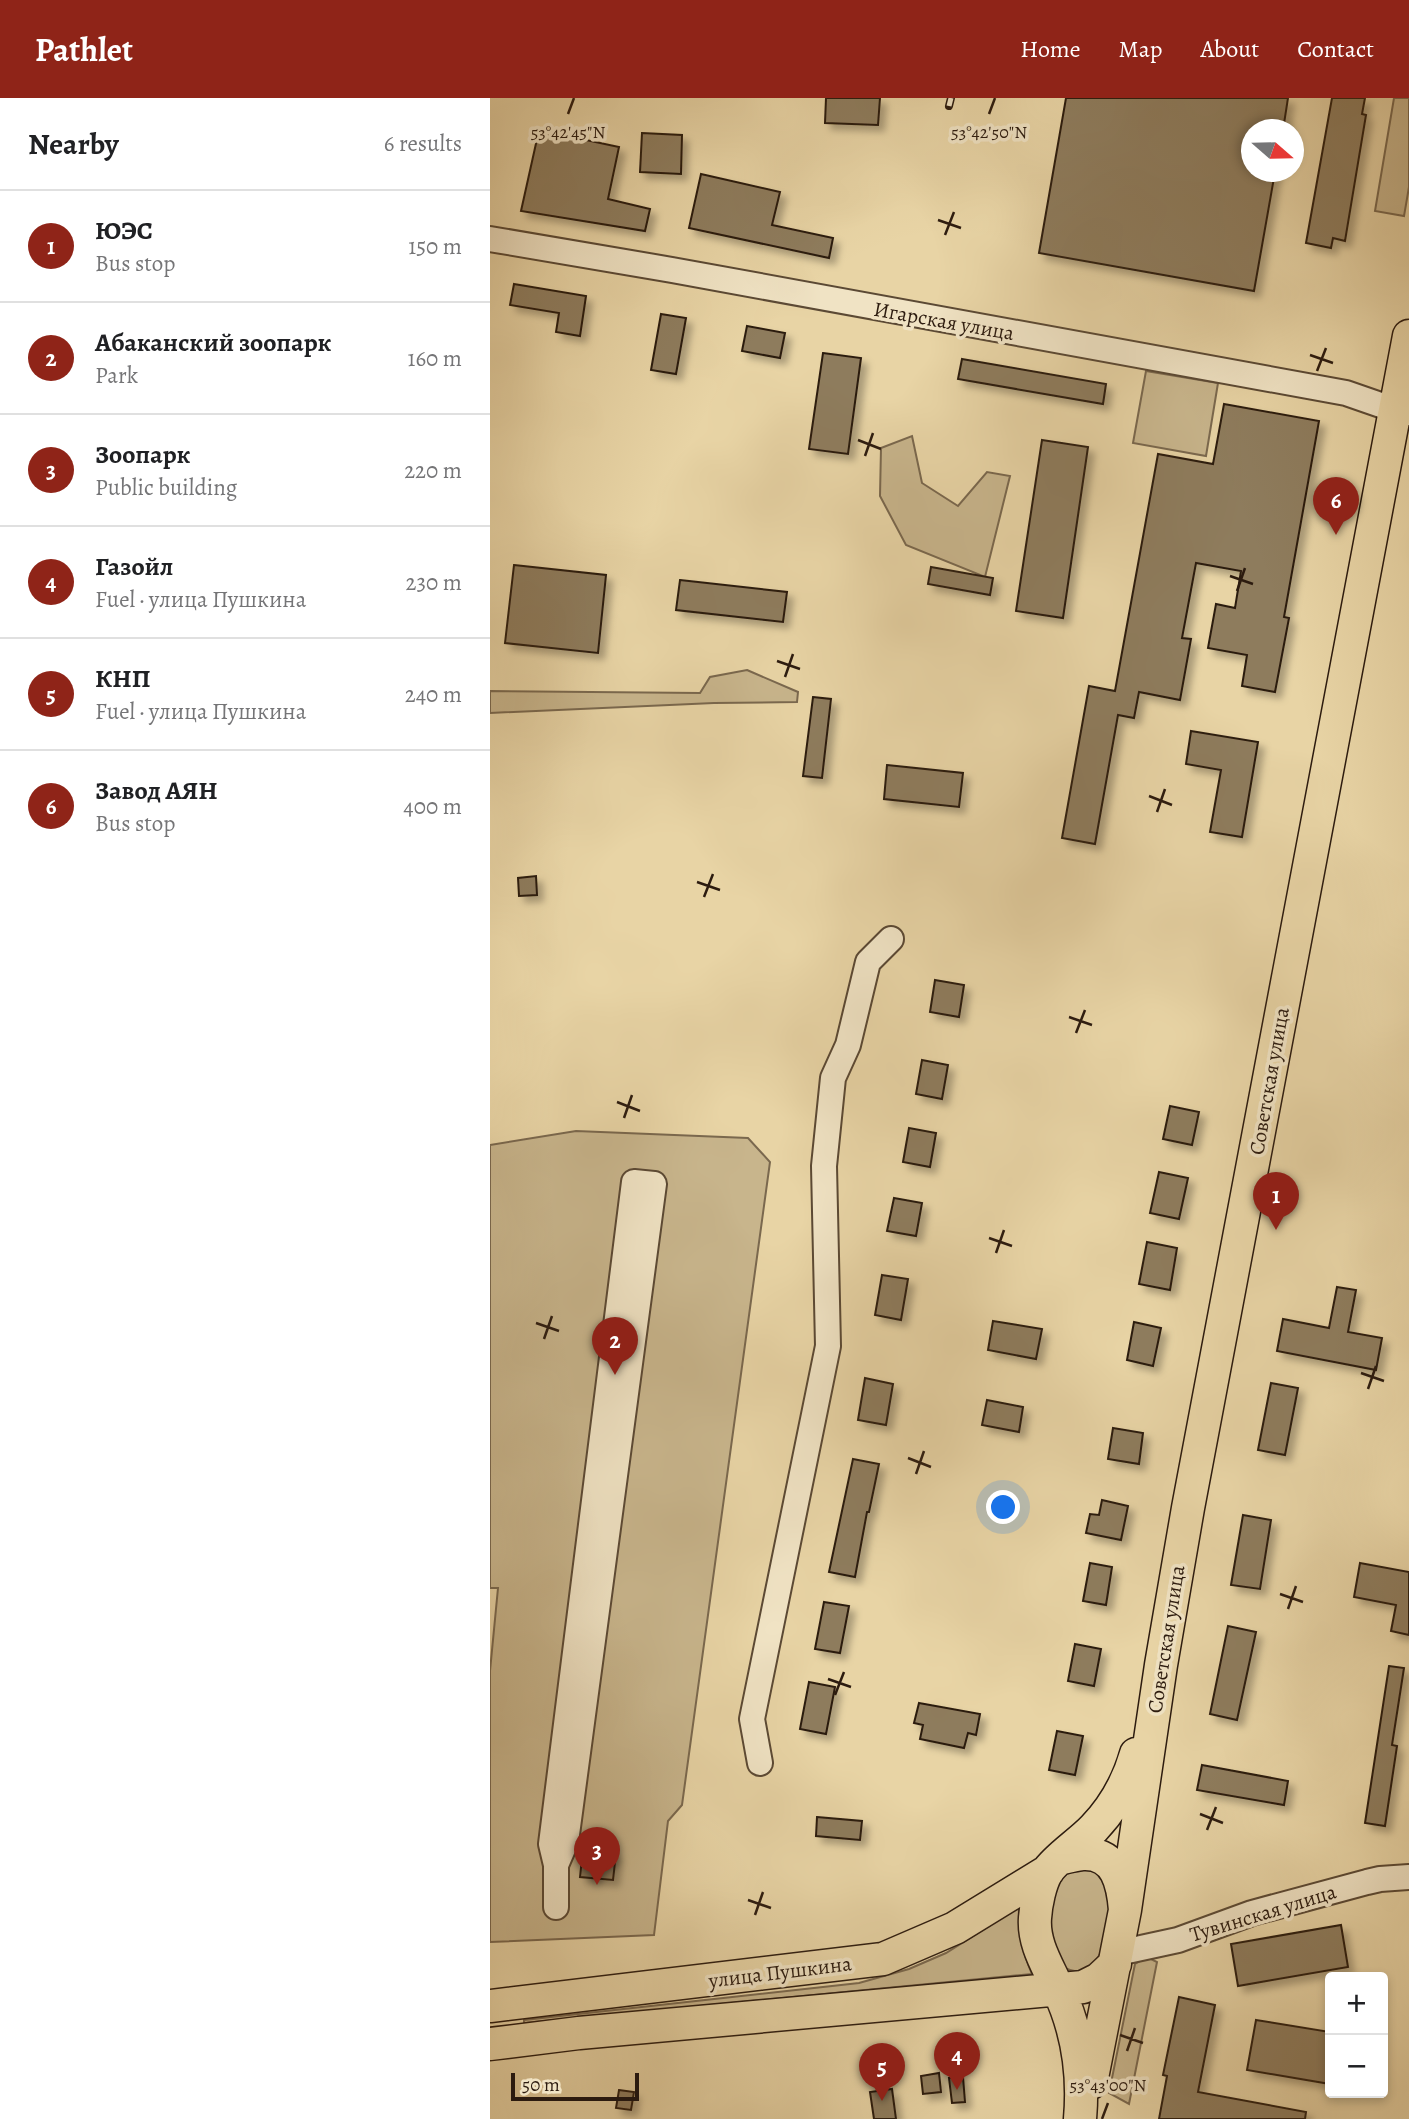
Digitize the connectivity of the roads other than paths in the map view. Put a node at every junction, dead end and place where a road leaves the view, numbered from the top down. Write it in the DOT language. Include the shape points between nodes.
graph roads {
  1 [pos="490,239"];
  2 [pos="1409,336"];
  3 [pos="1402,412"];
  4 [pos="891,939"];
  5 [pos="1161,1665"];
  6 [pos="760,1763"];
  7 [pos="1055,1864"];
  8 [pos="556,1865"];
  9 [pos="1409,1877"];
  10 [pos="556,1907"];
  11 [pos="1125,1910"];
  12 [pos="1117,1958"];
  13 [pos="1059,1990"];
  14 [pos="943,2000"];
  15 [pos="490,2006"];
  16 [pos="1076,2036"];
  17 [pos="490,2044"];
  18 [pos="1082,2119"];
  1 -- 3 [label="street, Игарская улица" via="1346,393"];
  2 -- 3 [label="main road, Советская улица"];
  3 -- 5 [label="main road, Советская улица" via="1218,1347"];
  4 -- 6 [label="street" via="868,962 848,1045 833,1078 824,1166 828,1346 752,1718"];
  5 -- 7 [label="main road, улица Пушкина" via="1126,1783 1094,1828"];
  5 -- 11 [label="main road, Советская улица"];
  7 -- 11 [label="main road" via="1085,1854 1102,1858 1123,1885"];
  7 -- 13 [label="main road" via="1041,1886 1034,1920 1037,1944"];
  7 -- 15 [label="main road, улица Пушкина" via="955,1928 883,1959"];
  8 -- 8 [label="street" via="566,1842 654,1184 634,1182 551,1844"];
  8 -- 10 [label="street"];
  9 -- 12 [label="street, Тувинская улица" via="1380,1879 1252,1913"];
  11 -- 12 [label="main road"];
  12 -- 13 [label="main road" via="1099,1979"];
  12 -- 18 [label="main road"];
  13 -- 14 [label="main road, улица Пушкина"];
  13 -- 16 [label="main road"];
  14 -- 16 [label="main road" via="1029,2005 1059,2018"];
  14 -- 17 [label="main road, улица Пушкина"];
  16 -- 18 [label="main road"];
}
